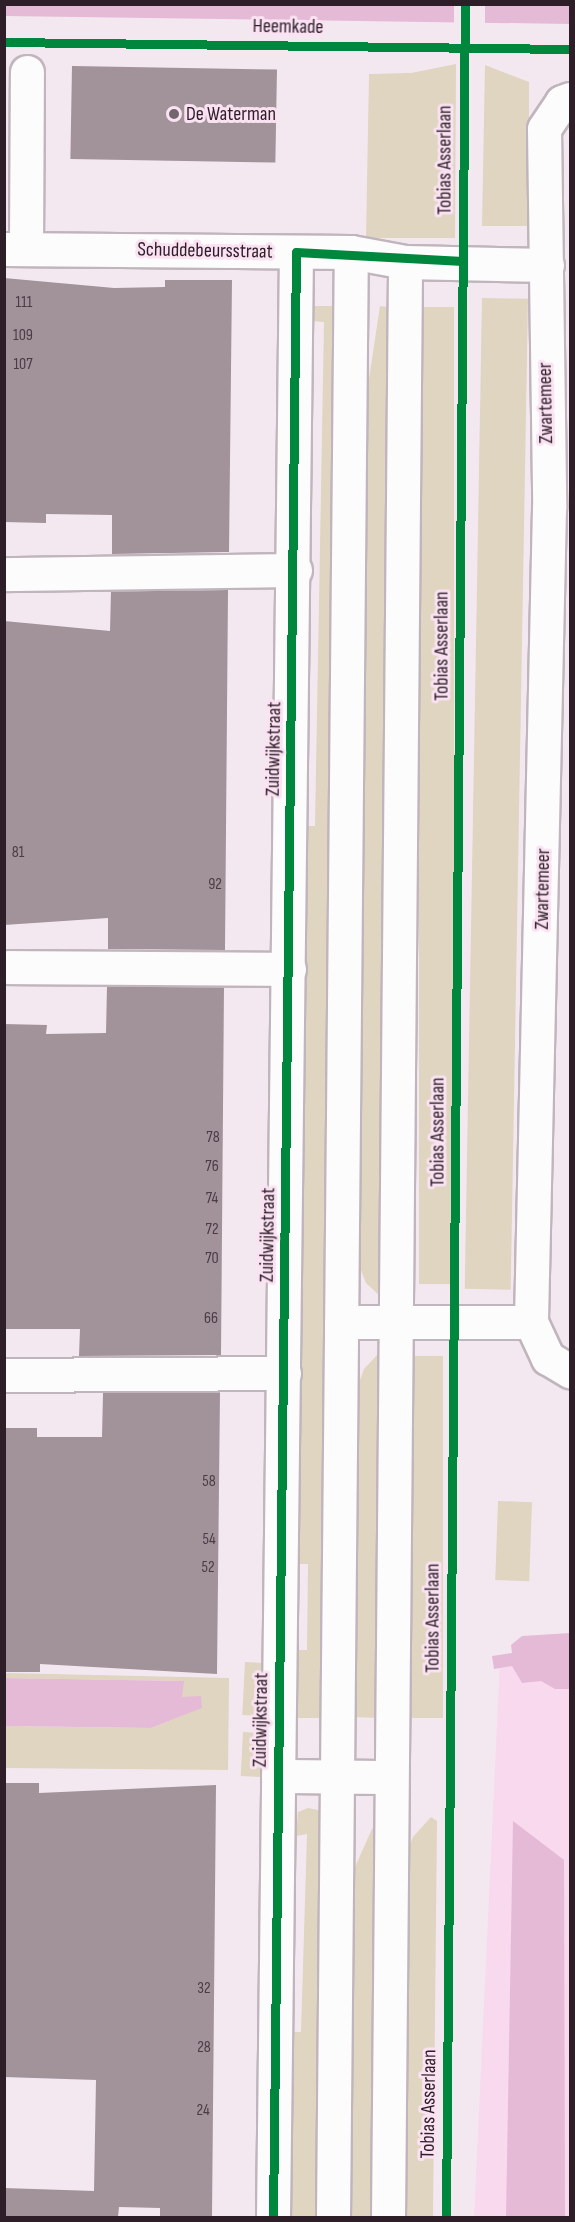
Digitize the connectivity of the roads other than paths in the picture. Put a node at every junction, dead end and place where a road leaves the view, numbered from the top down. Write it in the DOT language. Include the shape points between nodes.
graph roads {
  1 [pos="27,72"];
  2 [pos="566,100"];
  3 [pos="15,249"];
  4 [pos="296,252"];
  5 [pos="351,252"];
  6 [pos="405,262"];
  7 [pos="547,265"];
  8 [pos="295,570"];
  9 [pos="7,574"];
  10 [pos="8,967"];
  11 [pos="289,969"];
  12 [pos="341,1322"];
  13 [pos="397,1322"];
  14 [pos="531,1322"];
  15 [pos="570,1371"];
  16 [pos="284,1373"];
  17 [pos="4,1375"];
  18 [pos="337,1775"];
  19 [pos="278,1776"];
  20 [pos="391,1777"];
  21 [pos="273,2217"];
  22 [pos="333,2217"];
  23 [pos="388,2217"];
  1 -- 3 [label="street"];
  2 -- 7 [label="street, Zwartemeer" via="544,129"];
  3 -- 4 [label="street, Schuddebeursstraat"];
  4 -- 5 [label="street, Schuddebeursstraat"];
  4 -- 8 [label="street, Zuidwijkstraat"];
  5 -- 6 [label="street, Schuddebeursstraat"];
  5 -- 12 [label="street"];
  6 -- 7 [label="street"];
  6 -- 13 [label="street, Tobias Asserlaan"];
  7 -- 14 [label="street, Zwartemeer" via="549,520"];
  8 -- 9 [label="street"];
  8 -- 11 [label="street, Zuidwijkstraat"];
  10 -- 11 [label="street"];
  11 -- 16 [label="street, Zuidwijkstraat"];
  12 -- 13 [label="street"];
  12 -- 18 [label="street"];
  13 -- 14 [label="street"];
  13 -- 20 [label="street, Tobias Asserlaan"];
  14 -- 15 [label="street" via="548,1358"];
  16 -- 17 [label="street"];
  16 -- 19 [label="street, Zuidwijkstraat"];
  18 -- 19 [label="street"];
  18 -- 20 [label="street"];
  18 -- 22 [label="street"];
  19 -- 21 [label="street, Zuidwijkstraat"];
  20 -- 23 [label="street, Tobias Asserlaan"];
}
